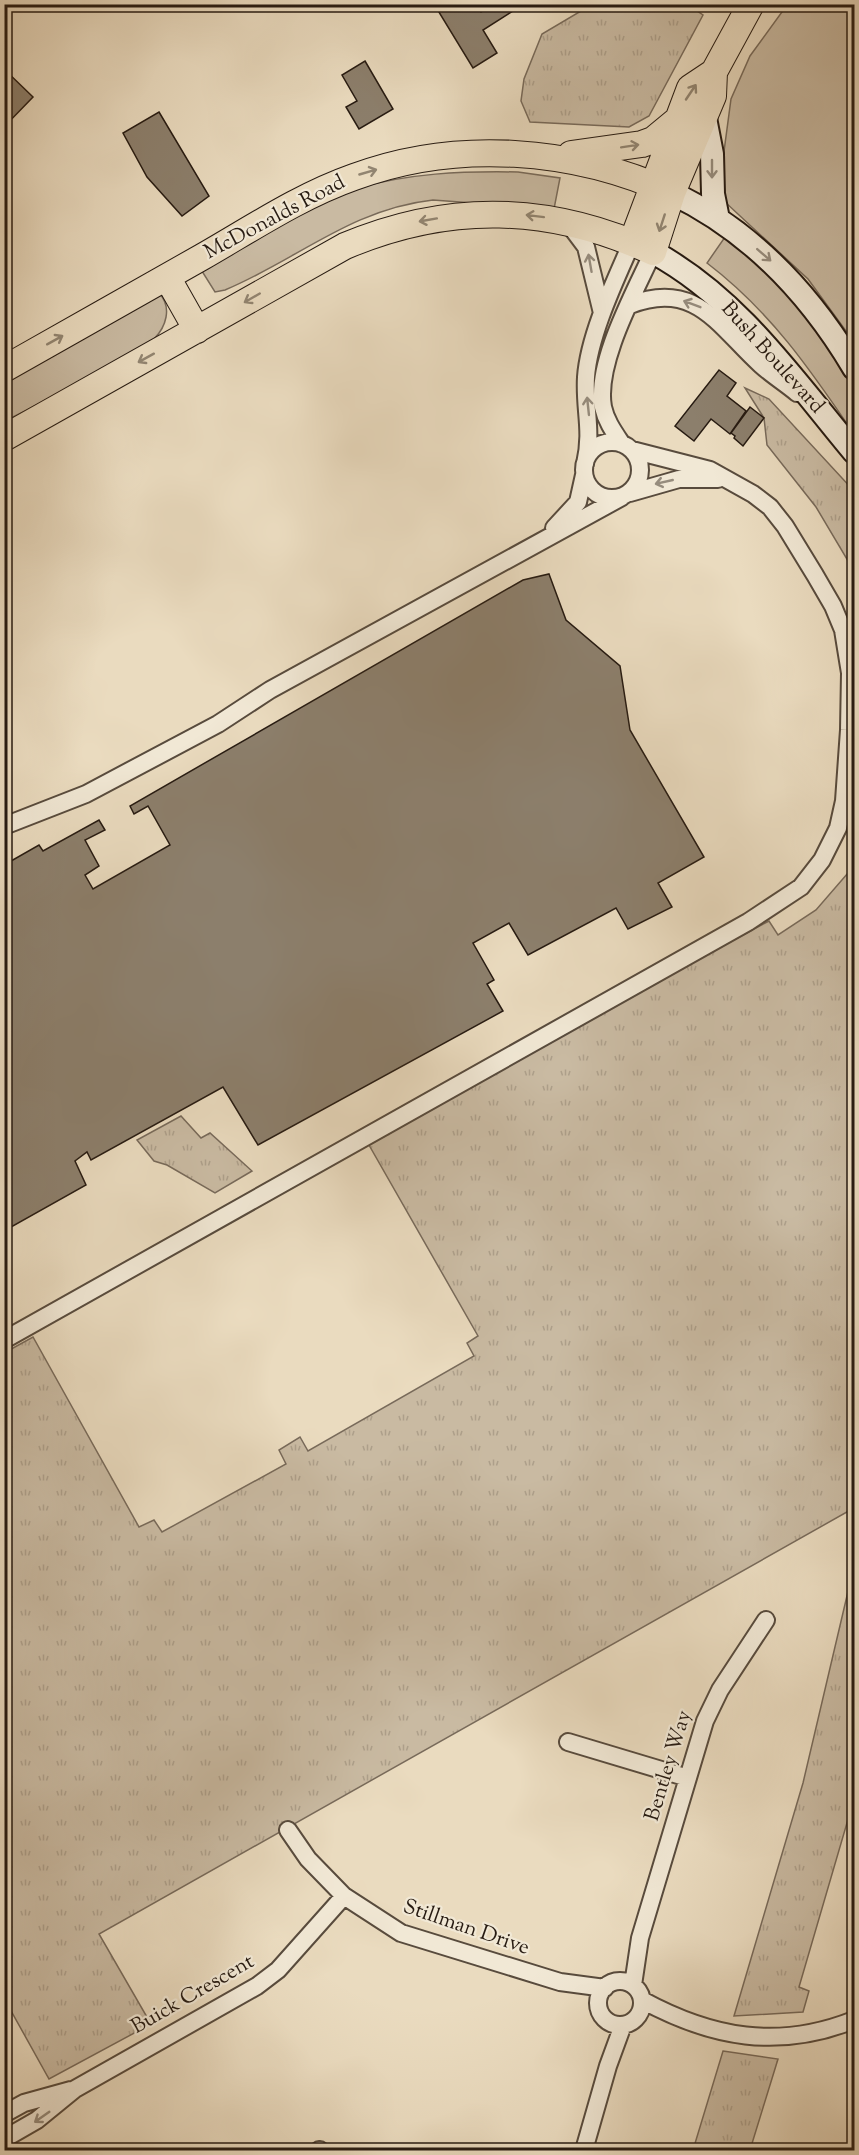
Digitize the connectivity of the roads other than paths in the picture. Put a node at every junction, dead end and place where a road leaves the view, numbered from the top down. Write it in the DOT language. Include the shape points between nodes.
graph roads {
  1 [pos="751,4"];
  2 [pos="714,72"];
  3 [pos="705,118"];
  4 [pos="676,120"];
  5 [pos="551,156"];
  6 [pos="662,188"];
  7 [pos="718,219"];
  8 [pos="565,221"];
  9 [pos="642,247"];
  10 [pos="167,277"];
  11 [pos="630,305"];
  12 [pos="602,313"];
  13 [pos="197,330"];
  14 [pos="855,368"];
  15 [pos="4,369"];
  16 [pos="817,408"];
  17 [pos="4,438"];
  18 [pos="627,447"];
  19 [pos="855,452"];
  20 [pos="585,470"];
  21 [pos="742,487"];
  22 [pos="624,496"];
  23 [pos="534,543"];
  24 [pos="4,826"];
  25 [pos="4,1340"];
  26 [pos="766,1620"];
  27 [pos="568,1742"];
  28 [pos="688,1778"];
  29 [pos="288,1830"];
  30 [pos="344,1896"];
  31 [pos="560,1982"];
  32 [pos="618,1985"];
  33 [pos="642,2000"];
  34 [pos="598,2004"];
  35 [pos="607,2020"];
  36 [pos="679,2020"];
  37 [pos="855,2020"];
  38 [pos="630,2021"];
  39 [pos="608,2066"];
  40 [pos="75,2089"];
  41 [pos="4,2115"];
  42 [pos="4,2139"];
  43 [pos="584,2151"];
  1 -- 2 [label="main road"];
  2 -- 3 [label="main road" via="713,96"];
  4 -- 2 [label="main road, one-way" via="690,88"];
  3 -- 6 [label="main road"];
  3 -- 7 [label="main road, one-way"];
  5 -- 4 [label="main road, one-way" via="642,144 653,140"];
  4 -- 6 [label="main road"];
  5 -- 6 [label="main road, McDonalds Road" via="592,164"];
  10 -- 5 [label="main road, McDonalds Road, one-way" via="297,203 355,176 451,155"];
  6 -- 7 [label="main road"];
  6 -- 9 [label="main road"];
  7 -- 14 [label="main road, one-way" via="758,249 798,288"];
  8 -- 9 [label="main road"];
  12 -- 8 [label="street, one-way" via="586,247"];
  8 -- 13 [label="main road, one-way" via="487,214 448,216 397,226 345,246"];
  9 -- 11 [label="street"];
  9 -- 12 [label="street"];
  9 -- 16 [label="main road, Bush Boulevard" via="704,286 743,319"];
  10 -- 13 [label="main road"];
  15 -- 10 [label="main road, McDonalds Road, one-way"];
  16 -- 11 [label="street, one-way" via="760,364 701,308 667,298"];
  11 -- 18 [label="street" via="608,357 602,395 607,420"];
  20 -- 12 [label="street, one-way" via="590,436 586,375"];
  13 -- 17 [label="main road, one-way"];
  16 -- 19 [label="main road, Bush Boulevard"];
  18 -- 20 [label="street" via="610,442 599,446 590,453"];
  18 -- 21 [label="street" via="699,466"];
  18 -- 22 [label="street" via="638,460 640,471 638,483"];
  20 -- 22 [label="street" via="595,493 608,498"];
  20 -- 23 [label="street" via="572,511"];
  21 -- 22 [label="street, one-way" via="694,477 662,482"];
  21 -- 25 [label="street" via="770,507 791,535 833,606 849,658 849,730 842,812 831,844 812,874 789,897 748,922"];
  22 -- 23 [label="street"];
  23 -- 24 [label="street" via="99,788"];
  26 -- 28 [label="street, Bentley Way" via="711,1706"];
  27 -- 28 [label="street"];
  28 -- 32 [label="street, Bentley Way" via="640,1938"];
  29 -- 30 [label="street, Stillman Drive" via="308,1859"];
  30 -- 31 [label="street, Stillman Drive" via="401,1933"];
  30 -- 40 [label="street, Buick Crescent" via="278,1970 257,1986"];
  31 -- 32 [label="street, Stillman Drive"];
  31 -- 34 [label="street, Stillman Drive"];
  32 -- 33 [label="street"];
  32 -- 34 [label="street, Bentley Way"];
  33 -- 36 [label="street"];
  33 -- 38 [label="street"];
  34 -- 35 [label="street"];
  35 -- 38 [label="street"];
  35 -- 39 [label="street"];
  36 -- 37 [label="street" via="719,2032 762,2037 815,2032"];
  36 -- 38 [label="street"];
  38 -- 39 [label="street"];
  39 -- 43 [label="street"];
  40 -- 41 [label="street, Buick Crescent" via="24,2103"];
  40 -- 42 [label="street, Buick Crescent, one-way" via="37,2120"];
}
